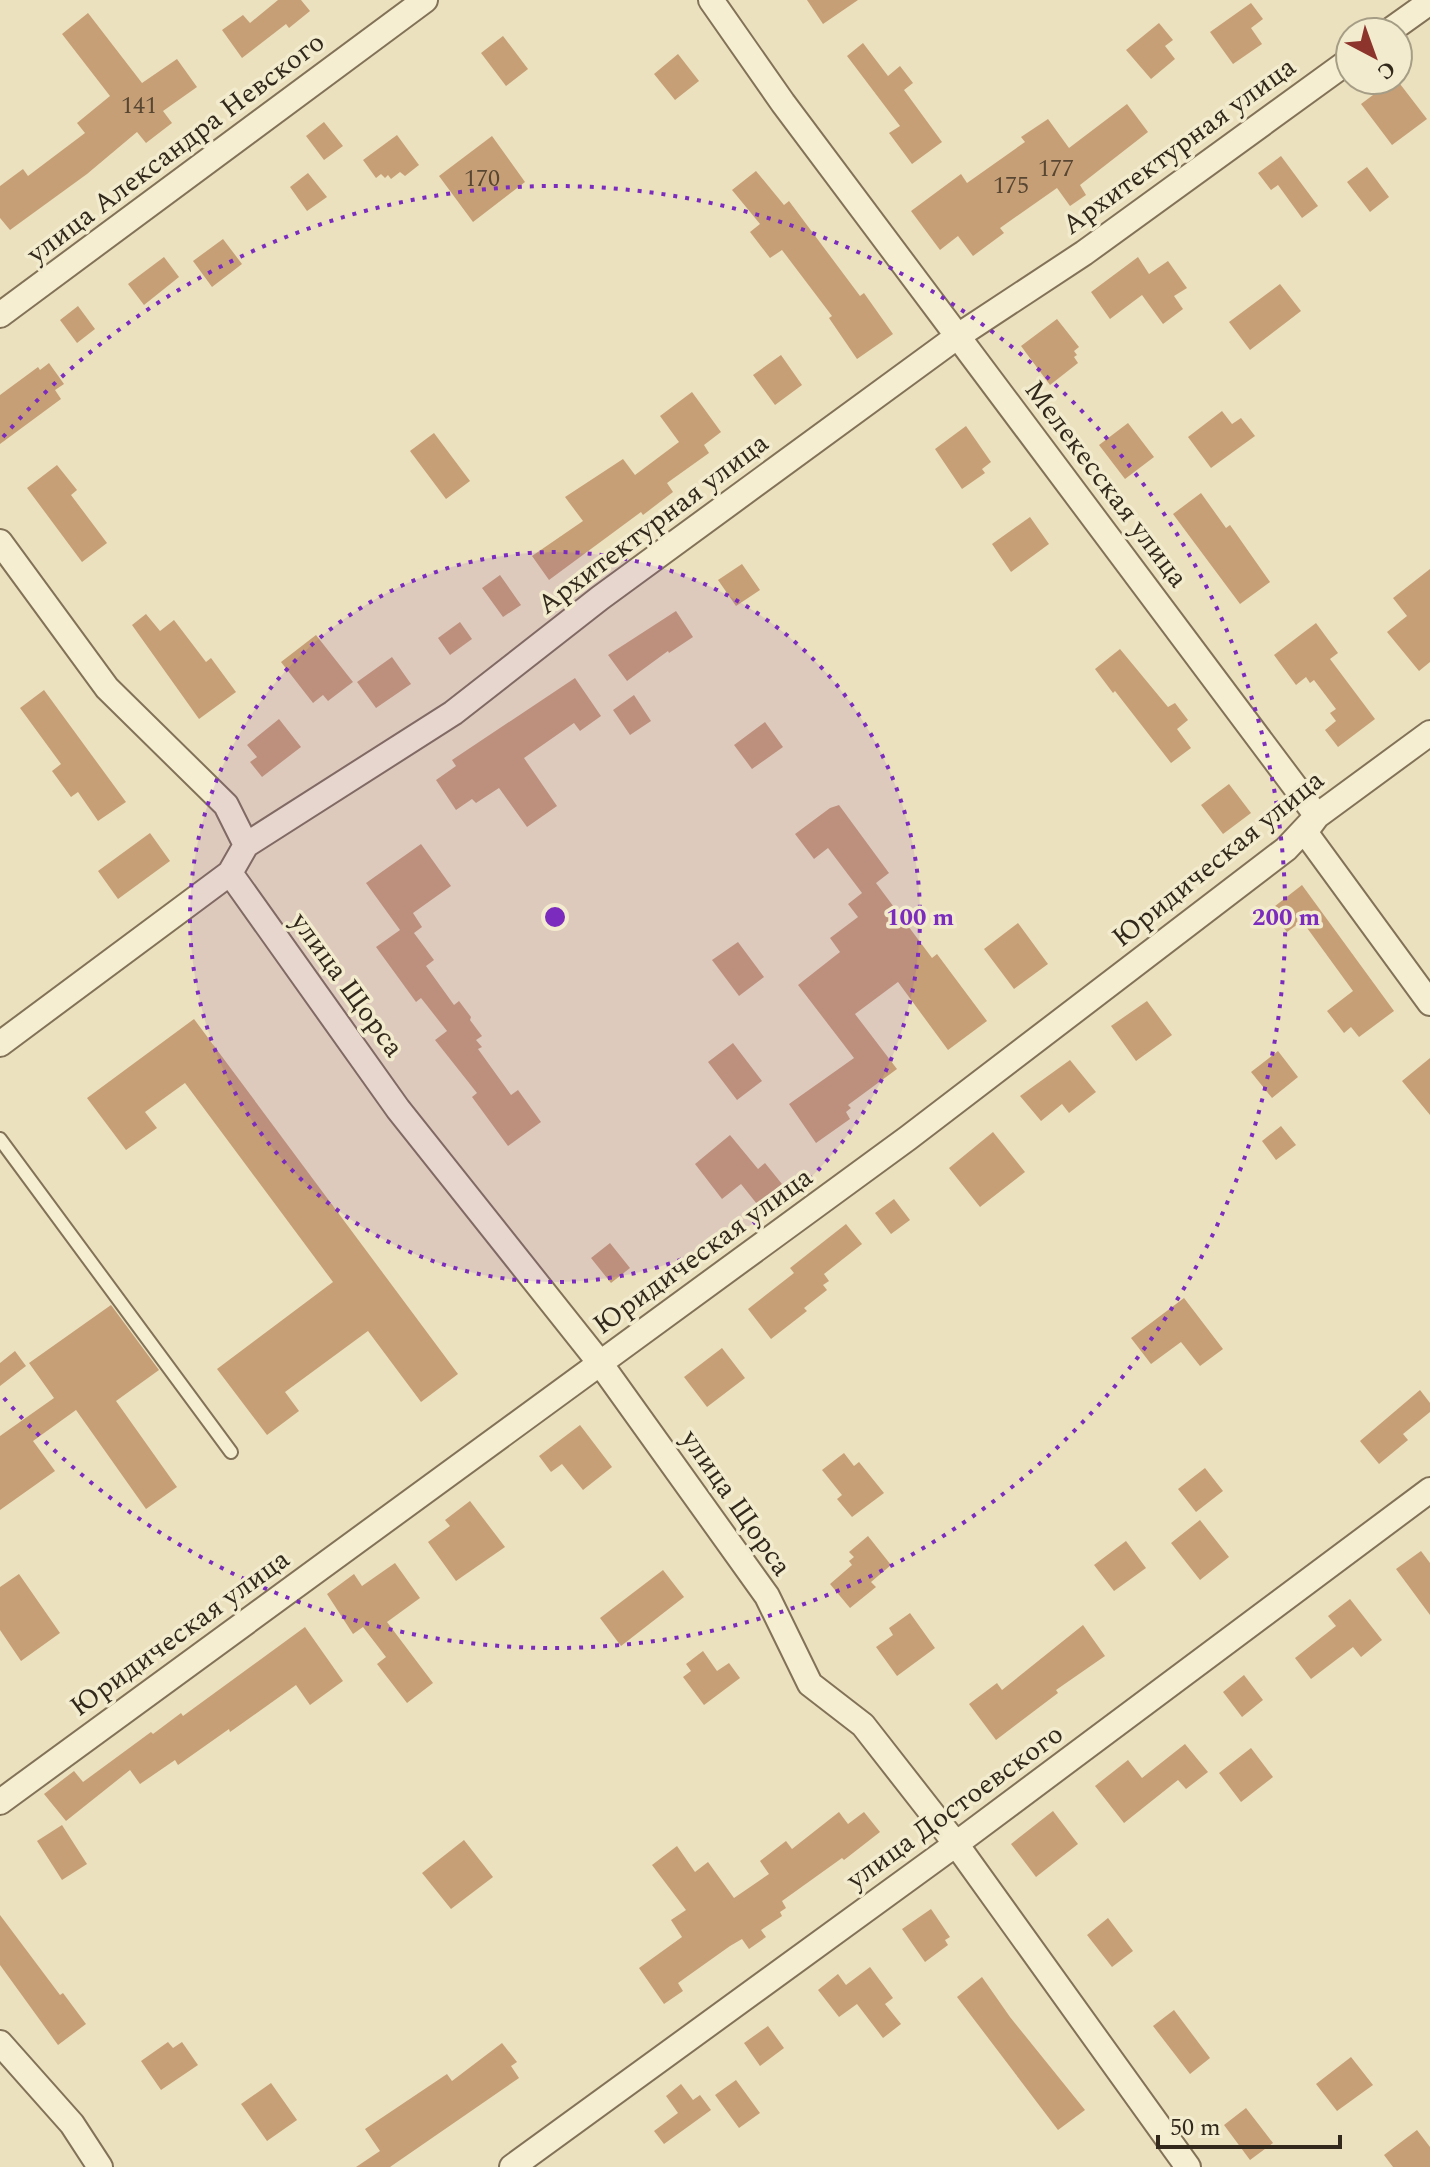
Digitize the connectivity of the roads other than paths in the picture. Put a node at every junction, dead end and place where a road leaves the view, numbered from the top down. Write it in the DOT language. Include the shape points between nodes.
graph roads {
  1 [pos="425,0"];
  2 [pos="711,0"];
  3 [pos="1430,2"];
  4 [pos="1410,16"];
  5 [pos="1334,72"];
  6 [pos="0,315"];
  7 [pos="958,336"];
  8 [pos="0,542"];
  9 [pos="1430,733"];
  10 [pos="1311,824"];
  11 [pos="246,845"];
  12 [pos="230,873"];
  13 [pos="1430,1003"];
  14 [pos="0,1044"];
  15 [pos="0,1139"];
  16 [pos="600,1363"];
  17 [pos="231,1452"];
  18 [pos="1430,1490"];
  19 [pos="0,1802"];
  20 [pos="956,1844"];
  21 [pos="0,2043"];
  22 [pos="100,2167"];
  23 [pos="512,2167"];
  24 [pos="1188,2167"];
  1 -- 6 [label="street, улица Александра Невского"];
  2 -- 7 [label="street, Мелекесская улица"];
  3 -- 4 [label="street"];
  5 -- 7 [label="street, Архитектурная улица" via="1084,253"];
  7 -- 10 [label="street, Мелекесская улица"];
  7 -- 11 [label="street, Архитектурная улица" via="600,598 453,713"];
  8 -- 11 [label="street" via="107,688 226,805"];
  9 -- 10 [label="street, Юридическая улица"];
  10 -- 13 [label="street, Мелекесская улица"];
  10 -- 16 [label="street, Юридическая улица" via="1273,859 908,1138"];
  11 -- 12 [label="street, Архитектурная улица"];
  12 -- 14 [label="street, Архитектурная улица"];
  12 -- 16 [label="street, улица Щорса" via="398,1109"];
  15 -- 17 [label="lane"];
  16 -- 19 [label="street, Юридическая улица"];
  16 -- 20 [label="street, улица Щорса" via="767,1596 810,1684 863,1725"];
  18 -- 20 [label="street, улица Достоевского"];
  20 -- 23 [label="street, улица Достоевского"];
  20 -- 24 [label="street, улица Щорса"];
  21 -- 22 [label="street" via="72,2124"];
}
